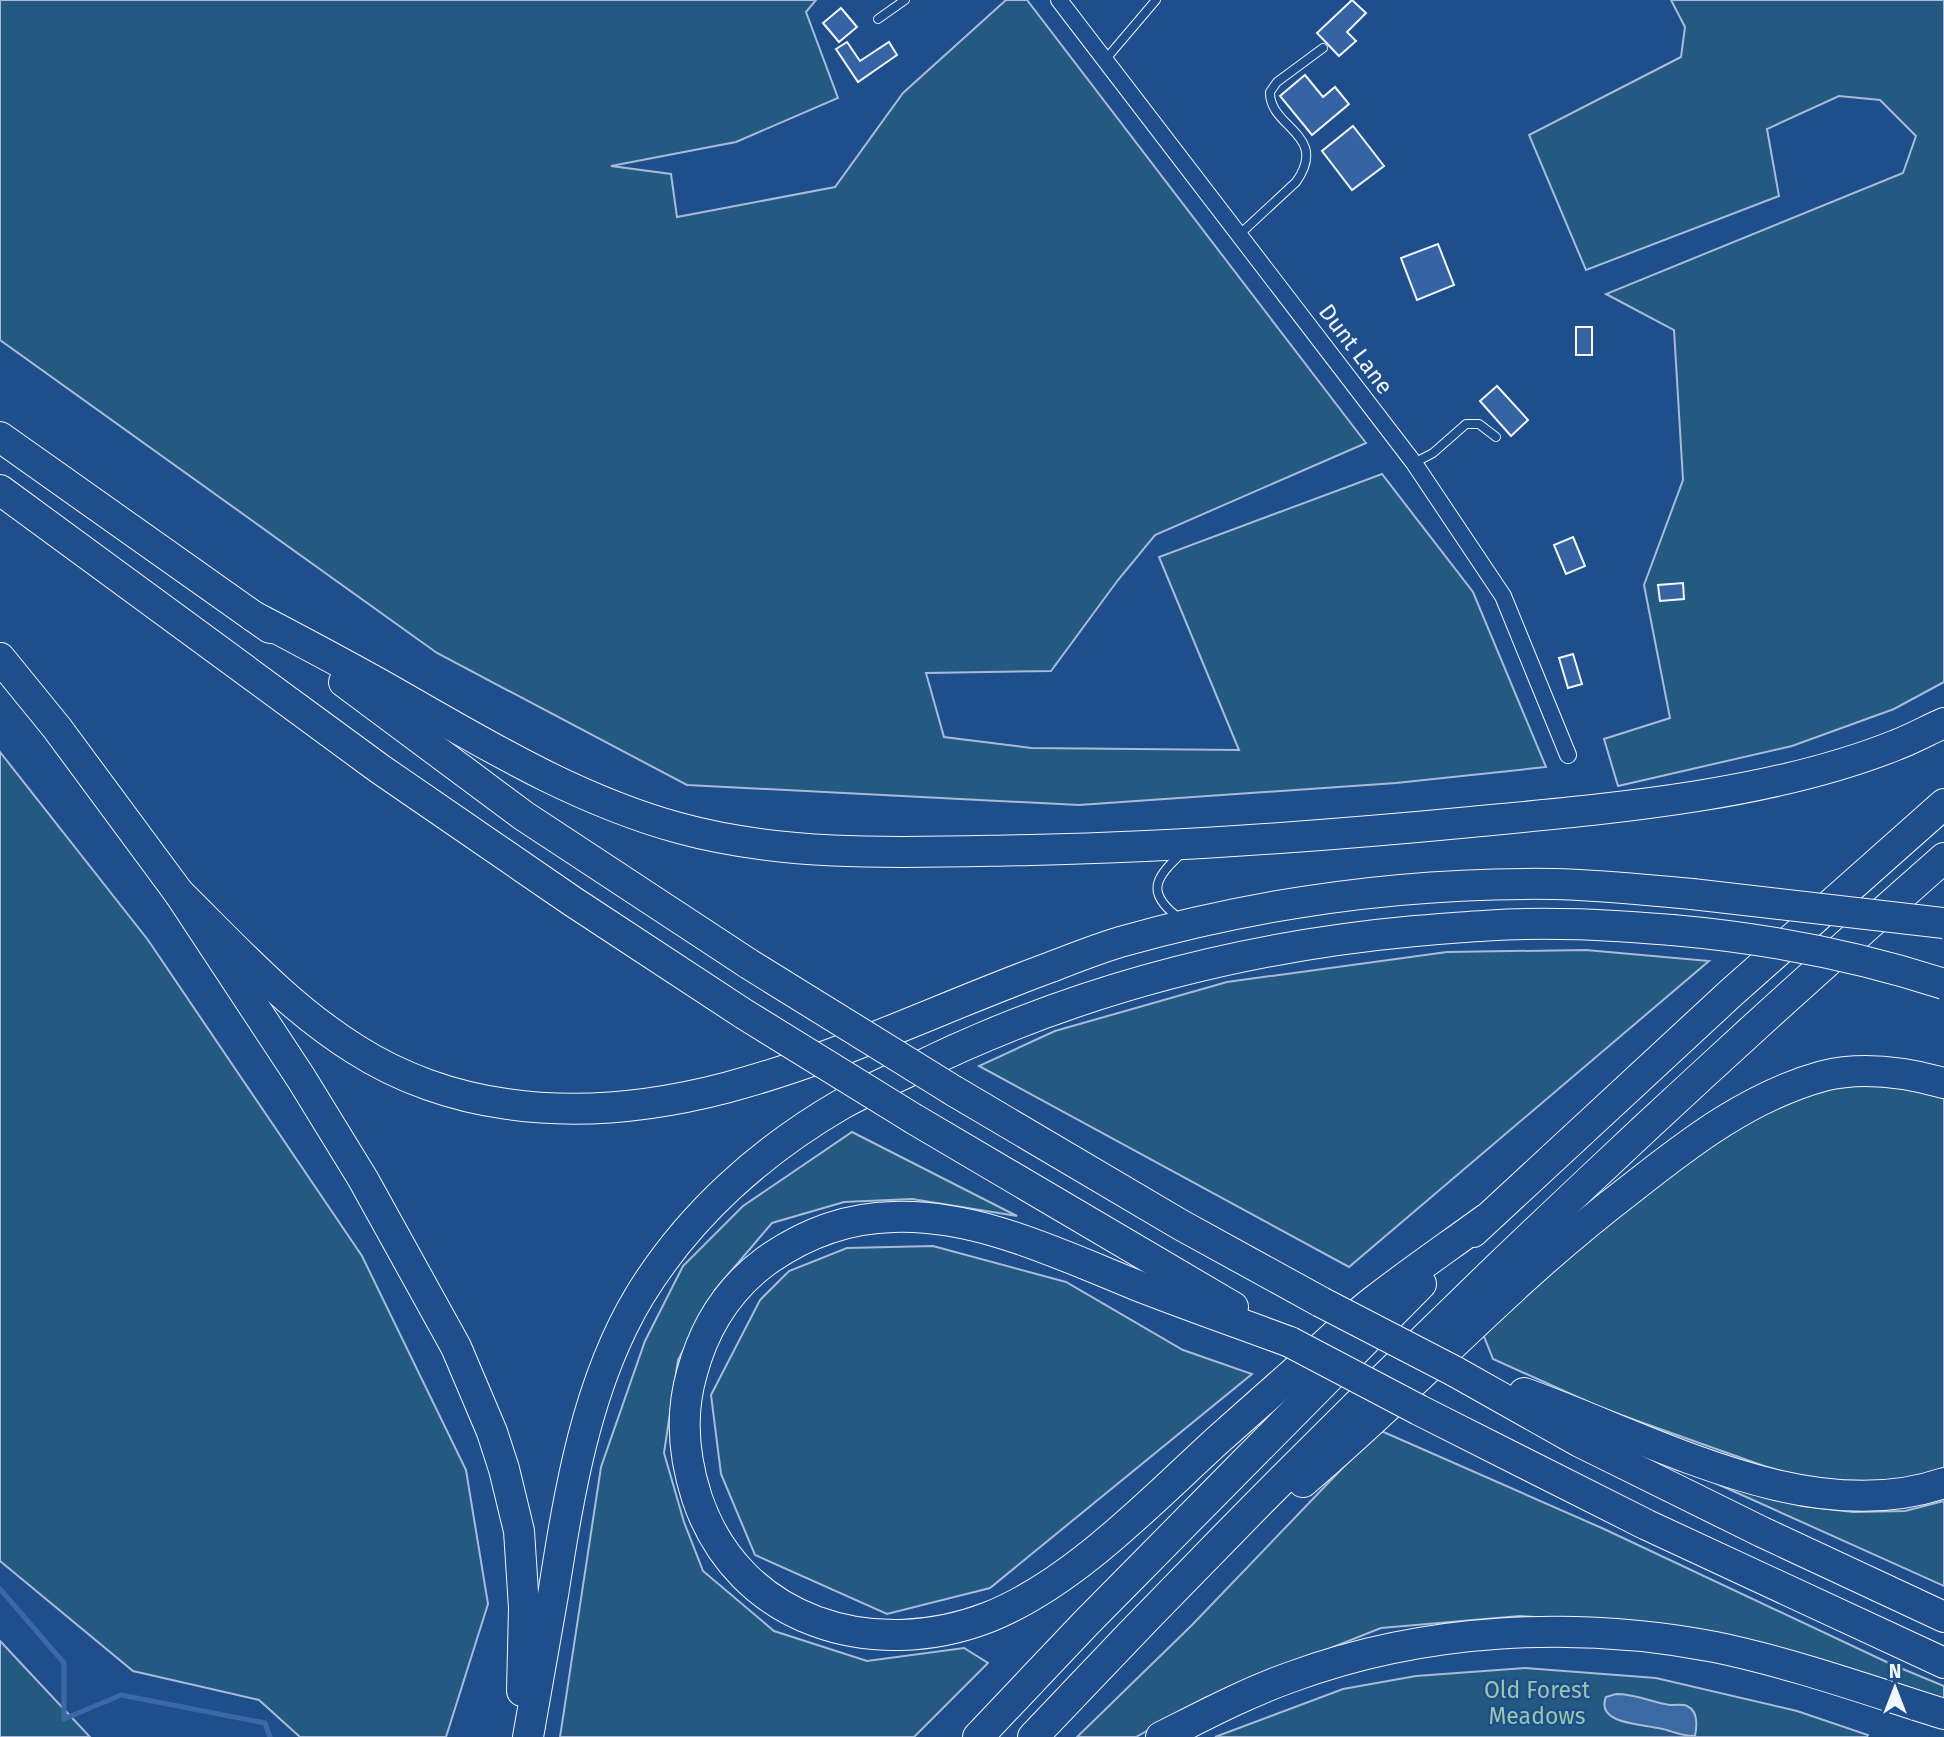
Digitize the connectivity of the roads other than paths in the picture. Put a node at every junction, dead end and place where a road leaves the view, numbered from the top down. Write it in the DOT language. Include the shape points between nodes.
graph roads {
  1 [pos="905,0"];
  2 [pos="1059,0"];
  3 [pos="1156,0"];
  4 [pos="878,19"];
  5 [pos="1323,48"];
  6 [pos="1105,60"];
  7 [pos="1240,234"];
  8 [pos="0,436"];
  9 [pos="1496,437"];
  10 [pos="1415,463"];
  11 [pos="0,490"];
  12 [pos="253,615"];
  13 [pos="0,658"];
  14 [pos="1944,723"];
  15 [pos="1568,755"];
  16 [pos="1944,804"];
  17 [pos="1191,845"];
  18 [pos="1944,858"];
  19 [pos="179,892"];
  20 [pos="1944,923"];
  21 [pos="1187,924"];
  22 [pos="1944,984"];
  23 [pos="1944,1083"];
  24 [pos="1486,1219"];
  25 [pos="1290,1342"];
  26 [pos="1454,1371"];
  27 [pos="1944,1483"];
  28 [pos="1167,1595"];
  29 [pos="1944,1617"];
  30 [pos="1944,1663"];
  31 [pos="1944,1713"];
  32 [pos="525,1737"];
  33 [pos="978,1737"];
  34 [pos="1033,1737"];
  35 [pos="1161,1737"];
  1 -- 4 [label="lane"];
  2 -- 6 [label="street, Dunt Lane"];
  3 -- 6 [label="lane"];
  5 -- 7 [label="lane" via="1276,82 1270,92 1273,107 1305,147 1302,173"];
  6 -- 7 [label="street, Dunt Lane"];
  7 -- 10 [label="street, Dunt Lane"];
  8 -- 12 [label="highway"];
  9 -- 10 [label="lane" via="1479,424 1466,424"];
  10 -- 15 [label="street, Dunt Lane" via="1503,596"];
  11 -- 25 [label="highway, bridge" via="380,769 572,901 914,1119"];
  12 -- 17 [label="highway" via="533,771 626,811 682,829 785,847 844,850"];
  12 -- 26 [label="highway, bridge" via="524,816 749,964 1181,1225"];
  13 -- 19 [label="highway"];
  14 -- 17 [label="highway" via="1846,762 1696,796 1508,819"];
  16 -- 24 [label="highway" via="1750,975"];
  17 -- 21 [label="lane" via="1161,873 1157,892 1163,906"];
  18 -- 28 [label="highway" via="1590,1179"];
  19 -- 21 [label="highway" via="279,992 358,1051 458,1094 558,1111 676,1100 756,1079 832,1054 1115,943"];
  19 -- 32 [label="highway" via="363,1179 475,1389 504,1469 519,1531"];
  20 -- 21 [label="highway, bridge" via="1692,894 1558,884 1438,887 1311,900"];
  22 -- 32 [label="highway, bridge" via="1861,960 1725,934 1556,923 1433,929 1291,946 1165,974 1062,1005 845,1102 746,1171 690,1228 638,1298 593,1406 579,1460"];
  23 -- 28 [label="highway" via="1888,1072 1826,1076 1764,1098 1714,1127 1601,1212 1345,1447"];
  24 -- 25 [label="highway" via="1373,1301 1056,1580 989,1617 939,1632 898,1635 862,1633 811,1621 764,1595 730,1560 707,1525 692,1482 685,1440 687,1398 695,1359 715,1316 740,1284 775,1255 820,1230 844,1223 925,1217 989,1230"];
  24 -- 33 [label="highway"];
  25 -- 30 [label="highway, bridge" via="1647,1525"];
  26 -- 27 [label="highway" via="1719,1468 1792,1489 1869,1497 1899,1495"];
  26 -- 29 [label="highway" via="1580,1442"];
  28 -- 34 [label="highway"];
  31 -- 35 [label="highway" via="1714,1647 1611,1634 1529,1632 1434,1641 1342,1661 1291,1676"];
}
